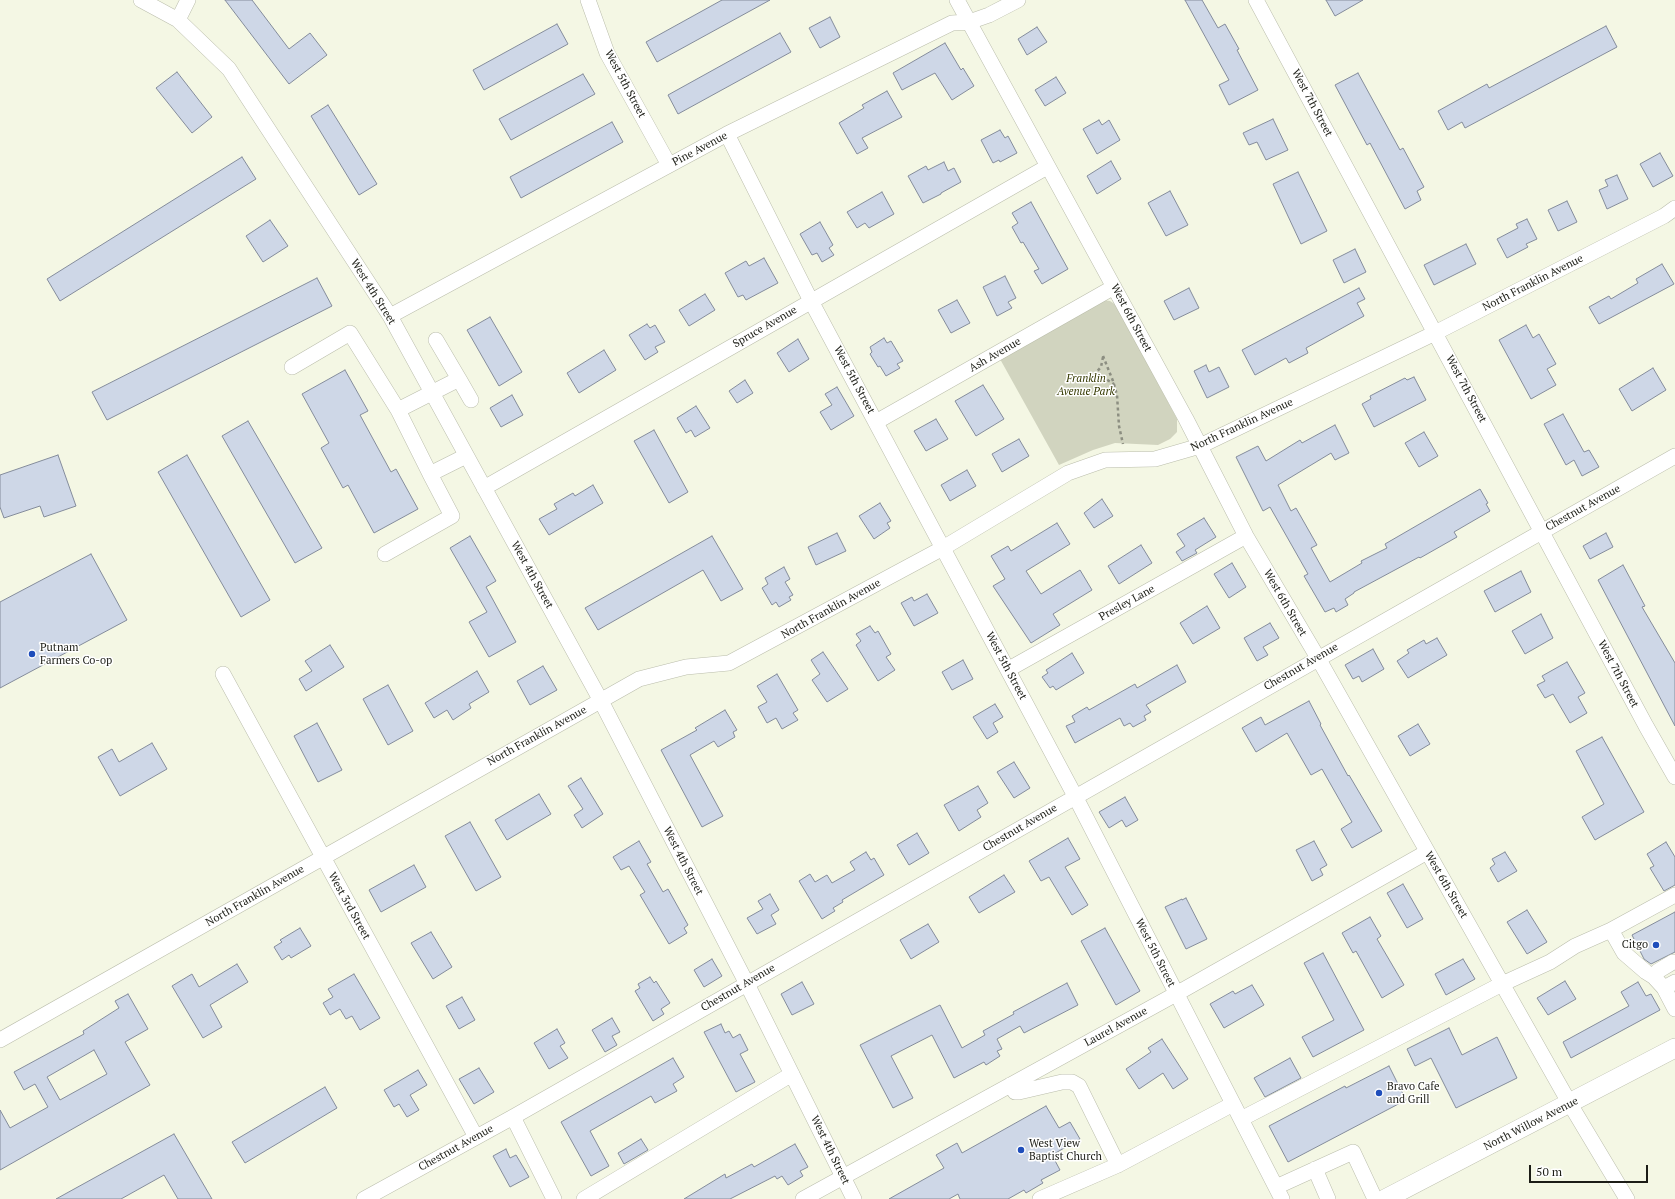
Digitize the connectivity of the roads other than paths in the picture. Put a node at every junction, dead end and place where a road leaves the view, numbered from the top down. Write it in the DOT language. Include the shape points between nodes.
graph roads {
  1 [pos="141,0"];
  2 [pos="188,0"];
  3 [pos="588,0"];
  4 [pos="957,0"];
  5 [pos="1018,0"];
  6 [pos="1256,0"];
  7 [pos="178,20"];
  8 [pos="969,22"];
  9 [pos="728,134"];
  10 [pos="669,165"];
  11 [pos="1047,167"];
  12 [pos="1675,208"];
  13 [pos="1114,287"];
  14 [pos="811,301"];
  15 [pos="390,316"];
  16 [pos="1436,333"];
  17 [pos="436,340"];
  18 [pos="292,367"];
  19 [pos="459,379"];
  20 [pos="432,393"];
  21 [pos="471,400"];
  22 [pos="398,410"];
  23 [pos="876,422"];
  24 [pos="1200,446"];
  25 [pos="466,456"];
  26 [pos="1675,456"];
  27 [pos="430,474"];
  28 [pos="484,488"];
  29 [pos="1542,531"];
  30 [pos="1246,536"];
  31 [pos="943,548"];
  32 [pos="385,554"];
  33 [pos="1318,658"];
  34 [pos="1009,669"];
  35 [pos="223,674"];
  36 [pos="601,701"];
  37 [pos="1675,777"];
  38 [pos="1075,796"];
  39 [pos="1427,852"];
  40 [pos="322,857"];
  41 [pos="1675,895"];
  42 [pos="1611,930"];
  43 [pos="1674,962"];
  44 [pos="1664,982"];
  45 [pos="747,984"];
  46 [pos="1502,984"];
  47 [pos="1176,994"];
  48 [pos="1675,1008"];
  49 [pos="0,1040"];
  50 [pos="1675,1048"];
  51 [pos="792,1074"];
  52 [pos="1010,1085"];
  53 [pos="1233,1104"];
  54 [pos="1570,1104"];
  55 [pos="513,1117"];
  56 [pos="1240,1119"];
  57 [pos="476,1137"];
  58 [pos="1118,1165"];
  59 [pos="1315,1169"];
  60 [pos="843,1176"];
  61 [pos="1279,1193"];
  62 [pos="364,1199"];
  63 [pos="554,1199"];
  64 [pos="584,1199"];
  65 [pos="803,1199"];
  66 [pos="854,1199"];
  67 [pos="1040,1199"];
  68 [pos="1328,1199"];
  69 [pos="1375,1199"];
  70 [pos="1386,1199"];
  71 [pos="1627,1199"];
  1 -- 7 [label="street, West 4th Street"];
  2 -- 7 [label="street"];
  3 -- 10 [label="street, West 5th Street" via="607,53"];
  4 -- 8 [label="street, West 6th Street"];
  5 -- 8 [label="street, Pine Avenue"];
  6 -- 16 [label="street, West 7th Street"];
  7 -- 15 [label="street, West 4th Street" via="228,69"];
  8 -- 9 [label="street, Pine Avenue" via="952,23"];
  8 -- 11 [label="street, West 6th Street"];
  9 -- 10 [label="street, Pine Avenue"];
  9 -- 14 [label="street, West 5th Street"];
  10 -- 15 [label="street, Pine Avenue"];
  11 -- 13 [label="street, West 6th Street"];
  11 -- 14 [label="street, Spruce Avenue"];
  12 -- 16 [label="street, North Franklin Avenue"];
  13 -- 23 [label="street, Ash Avenue"];
  13 -- 24 [label="street, West 6th Street"];
  14 -- 23 [label="street, West 5th Street"];
  14 -- 28 [label="street, Spruce Avenue"];
  15 -- 20 [label="street, West 4th Street"];
  16 -- 24 [label="street, North Franklin Avenue"];
  16 -- 29 [label="street, West 7th Street"];
  17 -- 19 [label="street"];
  18 -- 22 [label="street" via="350,333"];
  19 -- 20 [label="street"];
  19 -- 21 [label="street"];
  20 -- 22 [label="street"];
  20 -- 25 [label="street, West 4th Street"];
  22 -- 27 [label="street"];
  23 -- 31 [label="street, West 5th Street"];
  24 -- 30 [label="street, West 6th Street"];
  24 -- 31 [label="street, North Franklin Avenue" via="1155,459 1104,460 1068,473"];
  25 -- 27 [label="street"];
  25 -- 28 [label="street, West 4th Street"];
  26 -- 29 [label="street, Chestnut Avenue"];
  27 -- 32 [label="street" via="452,516"];
  28 -- 36 [label="street, West 4th Street"];
  29 -- 33 [label="street, Chestnut Avenue"];
  29 -- 37 [label="street, West 7th Street"];
  30 -- 33 [label="street, West 6th Street"];
  30 -- 34 [label="street, Presley Lane"];
  31 -- 34 [label="street, West 5th Street"];
  31 -- 36 [label="street, North Franklin Avenue" via="729,663 686,667 658,673 639,679"];
  33 -- 38 [label="street, Chestnut Avenue"];
  33 -- 39 [label="street, West 6th Street"];
  34 -- 38 [label="street, West 5th Street"];
  35 -- 40 [label="street, West 3rd Street"];
  36 -- 40 [label="street, North Franklin Avenue"];
  36 -- 45 [label="street, West 4th Street"];
  38 -- 45 [label="street, Chestnut Avenue"];
  38 -- 47 [label="street, West 5th Street"];
  39 -- 46 [label="street, West 6th Street"];
  39 -- 47 [label="street, Laurel Avenue"];
  40 -- 49 [label="street, North Franklin Avenue"];
  40 -- 57 [label="street, West 3rd Street"];
  41 -- 42 [label="street"];
  42 -- 44 [label="street" via="1624,953 1646,972"];
  42 -- 46 [label="street"];
  43 -- 44 [label="street" via="1658,970"];
  44 -- 48 [label="street"];
  45 -- 51 [label="street, West 4th Street"];
  45 -- 55 [label="street, Chestnut Avenue"];
  46 -- 54 [label="street, West 6th Street"];
  46 -- 56 [label="street"];
  47 -- 52 [label="street, Laurel Avenue"];
  47 -- 53 [label="street, West 5th Street"];
  50 -- 54 [label="main road, North Willow Avenue"];
  51 -- 60 [label="street, West 4th Street"];
  51 -- 64 [label="street"];
  52 -- 58 [label="street" via="1015,1092 1062,1082 1072,1082 1079,1086"];
  52 -- 60 [label="street, Laurel Avenue"];
  53 -- 56 [label="street, West 5th Street"];
  53 -- 58 [label="street"];
  54 -- 70 [label="main road, North Willow Avenue"];
  54 -- 71 [label="street, West 6th Street"];
  55 -- 57 [label="street, Chestnut Avenue"];
  55 -- 63 [label="street"];
  56 -- 61 [label="street, West 5th Street"];
  57 -- 62 [label="street, Chestnut Avenue"];
  58 -- 67 [label="street"];
  59 -- 61 [label="street"];
  59 -- 68 [label="street"];
  59 -- 69 [label="street" via="1353,1152"];
  60 -- 65 [label="street, Laurel Avenue"];
  60 -- 66 [label="street, West 4th Street"];
}
